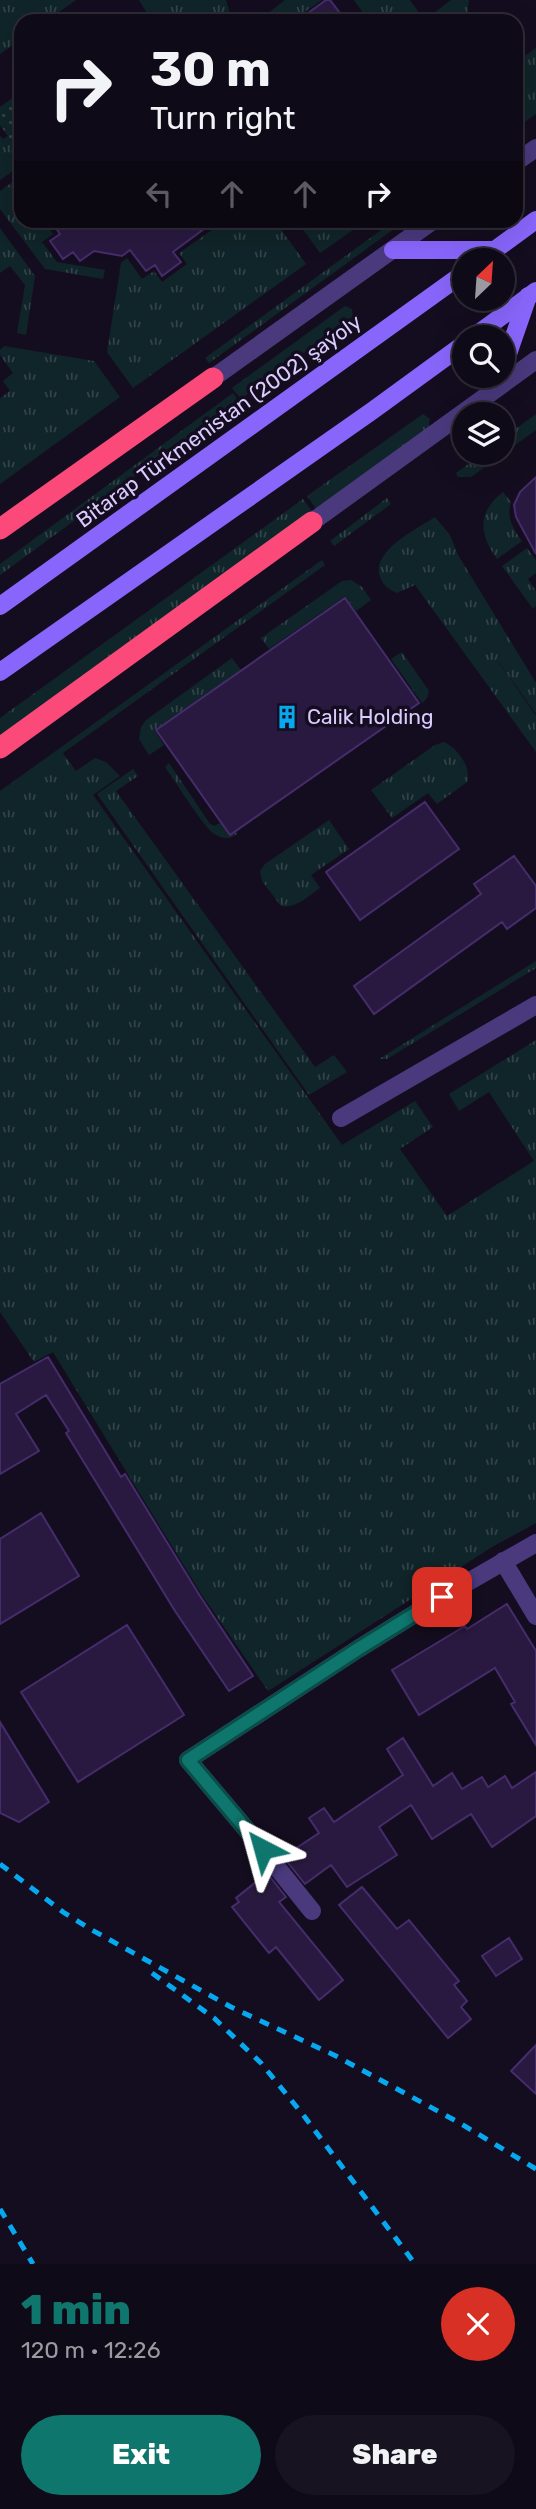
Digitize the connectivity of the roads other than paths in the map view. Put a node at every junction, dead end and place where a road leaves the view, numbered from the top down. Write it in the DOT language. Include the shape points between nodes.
graph roads {
  1 [pos="536,220"];
  2 [pos="423,228"];
  3 [pos="498,248"];
  4 [pos="393,250"];
  5 [pos="452,254"];
  6 [pos="452,281"];
  7 [pos="532,294"];
  8 [pos="490,325"];
  9 [pos="515,338"];
  10 [pos="452,353"];
  11 [pos="536,360"];
  12 [pos="515,373"];
  13 [pos="213,378"];
  14 [pos="491,388"];
  15 [pos="312,522"];
  16 [pos="0,529"];
  17 [pos="0,606"];
  18 [pos="0,672"];
  19 [pos="0,748"];
  20 [pos="536,1005"];
  21 [pos="341,1118"];
  22 [pos="536,1543"];
  23 [pos="503,1561"];
  24 [pos="536,1616"];
  25 [pos="312,1911"];
  1 -- 3 [label="main road"];
  2 -- 4 [label="street"];
  4 -- 5 [label="main road"];
  4 -- 13 [label="street"];
  6 -- 17 [label="main road, Bitarap Türkmenistan (2002) şaýoly"];
  7 -- 8 [label="main road"];
  7 -- 9 [label="main road"];
  10 -- 18 [label="main road"];
  11 -- 12 [label="street"];
  13 -- 16 [label="highway"];
  14 -- 15 [label="street"];
  15 -- 19 [label="highway"];
  20 -- 21 [label="street"];
  22 -- 23 [label="street"];
  23 -- 24 [label="street"];
  23 -- 25 [label="street" via="188,1760"];
}
